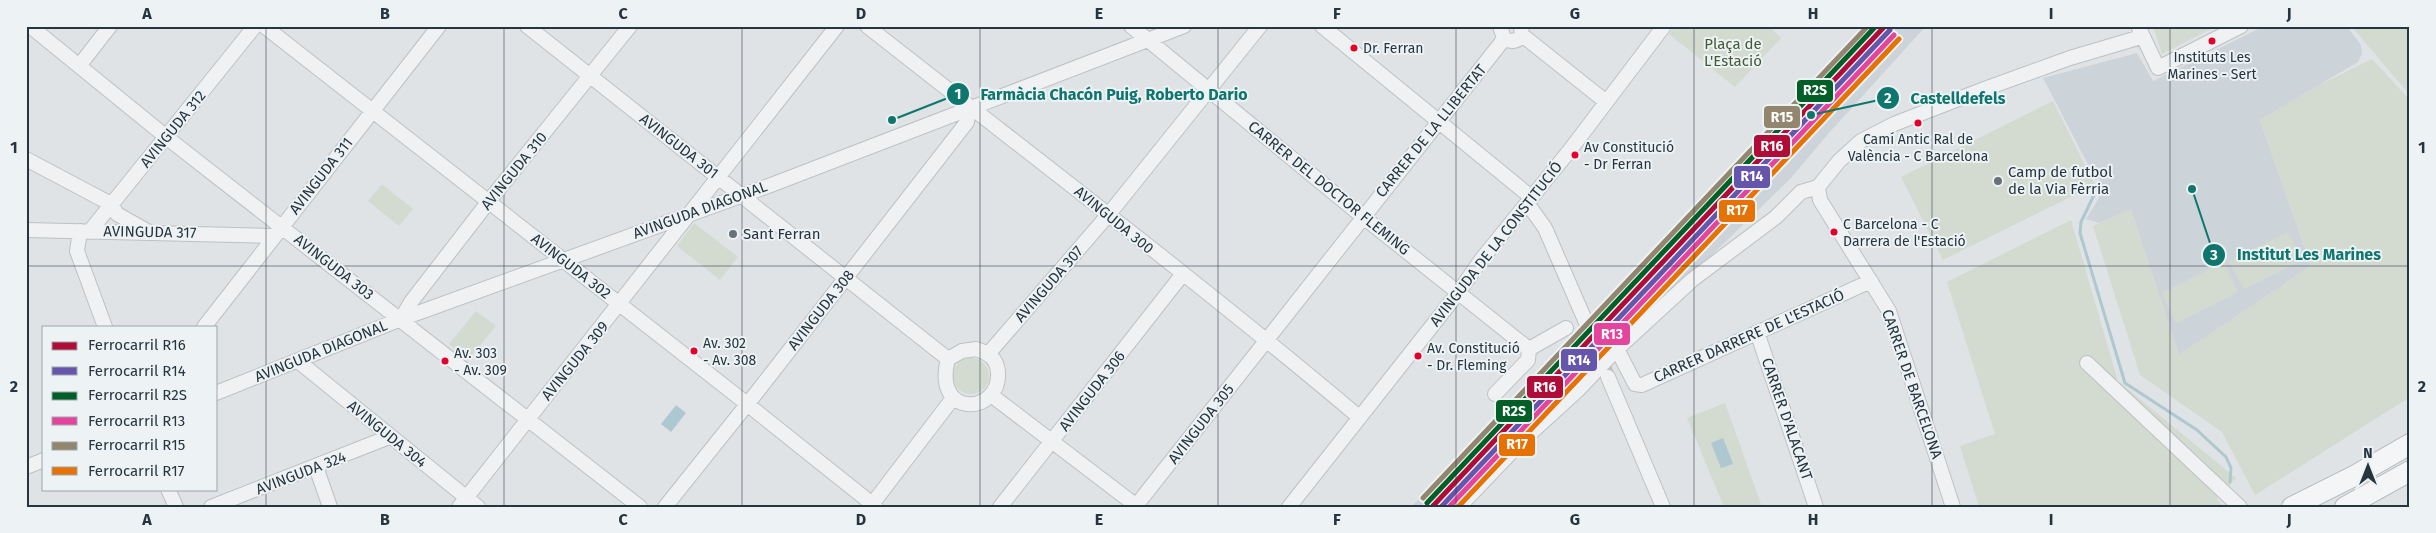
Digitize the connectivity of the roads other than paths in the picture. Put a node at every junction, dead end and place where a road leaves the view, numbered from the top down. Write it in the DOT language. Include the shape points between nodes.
graph roads {
  1 [pos="30,26"];
  2 [pos="110,26"];
  3 [pos="255,26"];
  4 [pos="264,26"];
  5 [pos="439,26"];
  6 [pos="527,26"];
  7 [pos="630,26"];
  8 [pos="837,26"];
  9 [pos="867,26"];
  10 [pos="1131,26"];
  11 [pos="1184,26"];
  12 [pos="1260,26"];
  13 [pos="1322,26"];
  14 [pos="1664,26"];
  15 [pos="2241,26"];
  16 [pos="1522,31"];
  17 [pos="2140,31"];
  18 [pos="1502,33"];
  19 [pos="1146,41"];
  20 [pos="79,66"];
  21 [pos="591,77"];
  22 [pos="1209,89"];
  23 [pos="1605,101"];
  24 [pos="969,108"];
  25 [pos="373,111"];
  26 [pos="1439,121"];
  27 [pos="166,137"];
  28 [pos="26,159"];
  29 [pos="718,177"];
  30 [pos="1822,182"];
  31 [pos="742,196"];
  32 [pos="489,200"];
  33 [pos="1529,200"];
  34 [pos="111,204"];
  35 [pos="692,213"];
  36 [pos="1109,214"];
  37 [pos="1362,216"];
  38 [pos="26,230"];
  39 [pos="85,231"];
  40 [pos="277,231"];
  41 [pos="149,232"];
  42 [pos="563,260"];
  43 [pos="1182,275"];
  44 [pos="847,277"];
  45 [pos="1871,281"];
  46 [pos="1458,293"];
  47 [pos="620,304"];
  48 [pos="401,319"];
  49 [pos="105,326"];
  50 [pos="205,326"];
  51 [pos="1588,327"];
  52 [pos="1566,328"];
  53 [pos="1757,332"];
  54 [pos="1266,341"];
  55 [pos="1529,348"];
  56 [pos="1617,349"];
  57 [pos="989,353"];
  58 [pos="948,360"];
  59 [pos="298,361"];
  60 [pos="2088,363"];
  61 [pos="1608,377"];
  62 [pos="218,393"];
  63 [pos="1495,394"];
  64 [pos="991,395"];
  65 [pos="953,398"];
  66 [pos="748,404"];
  67 [pos="1359,417"];
  68 [pos="528,421"];
  69 [pos="2410,436"];
  70 [pos="389,437"];
  71 [pos="1053,441"];
  72 [pos="2410,444"];
  73 [pos="42,461"];
  74 [pos="26,467"];
  75 [pos="316,467"];
  76 [pos="2410,472"];
  77 [pos="2356,475"];
  78 [pos="168,490"];
  79 [pos="462,502"];
  80 [pos="872,506"];
  81 [pos="1136,506"];
  82 [pos="176,507"];
  83 [pos="212,507"];
  84 [pos="330,507"];
  85 [pos="478,507"];
  86 [pos="640,507"];
  87 [pos="665,507"];
  88 [pos="1000,507"];
  89 [pos="1289,507"];
  90 [pos="1459,507"];
  91 [pos="1663,507"];
  92 [pos="1816,507"];
  93 [pos="1953,507"];
  94 [pos="2240,507"];
  95 [pos="2292,507"];
  96 [pos="2344,507"];
  1 -- 20 [label="street, AVINGUDA 303"];
  2 -- 20 [label="street"];
  3 -- 27 [label="street, AVINGUDA 312"];
  4 -- 25 [label="street, AVINGUDA 302"];
  5 -- 25 [label="street, AVINGUDA 311"];
  6 -- 21 [label="street, AVINGUDA 301"];
  7 -- 21 [label="street, AVINGUDA 310"];
  8 -- 29 [label="street, AVINGUDA 309"];
  9 -- 24 [label="street, AVINGUDA 300"];
  10 -- 19 [label="street, CARRER DEL DOCTOR FLEMING"];
  11 -- 19 [label="street, AVINGUDA DIAGONAL"];
  12 -- 22 [label="street, AVINGUDA 307"];
  13 -- 26 [label="street"];
  14 -- 23 [label="street, AVINGUDA DE LA CONSTITUCIÓ"];
  15 -- 17 [label="street" via="2158,68"];
  16 -- 18 [label="street" via="1520,39 1511,42"];
  16 -- 23 [label="street"];
  17 -- 30 [label="street" via="1894,124 1861,141"];
  18 -- 26 [label="street, CARRER DE LA LLIBERTAT"];
  19 -- 22 [label="street, CARRER DEL DOCTOR FLEMING"];
  19 -- 24 [label="street, AVINGUDA DIAGONAL"];
  20 -- 27 [label="street, AVINGUDA 303"];
  21 -- 29 [label="street, AVINGUDA 301"];
  21 -- 32 [label="street, AVINGUDA 310"];
  22 -- 36 [label="street, AVINGUDA 307"];
  22 -- 37 [label="street, CARRER DEL DOCTOR FLEMING"];
  23 -- 33 [label="street, AVINGUDA DE LA CONSTITUCIÓ"];
  24 -- 31 [label="street, AVINGUDA DIAGONAL"];
  24 -- 36 [label="street, AVINGUDA 300"];
  24 -- 44 [label="street, AVINGUDA 308" via="967,122"];
  25 -- 32 [label="street, AVINGUDA 302"];
  25 -- 40 [label="street, AVINGUDA 311"];
  26 -- 33 [label="street"];
  26 -- 37 [label="street, CARRER DE LA LLIBERTAT"];
  27 -- 34 [label="street, AVINGUDA 312"];
  27 -- 40 [label="street, AVINGUDA 303"];
  28 -- 34 [label="street"];
  29 -- 31 [label="street, AVINGUDA 301"];
  29 -- 35 [label="street, AVINGUDA 309"];
  30 -- 45 [label="street, CARRER DE BARCELONA" via="1820,200"];
  30 -- 56 [label="street" via="1801,192 1776,217 1692,280"];
  31 -- 35 [label="street, AVINGUDA DIAGONAL"];
  31 -- 44 [label="street, AVINGUDA 301"];
  32 -- 42 [label="street, AVINGUDA 302"];
  32 -- 48 [label="street, AVINGUDA 310"];
  33 -- 46 [label="street, AVINGUDA DE LA CONSTITUCIÓ"];
  33 -- 51 [label="street" via="1545,228"];
  34 -- 39 [label="street, AVINGUDA 312"];
  34 -- 41 [label="street" via="117,214"];
  35 -- 42 [label="street, AVINGUDA DIAGONAL"];
  35 -- 47 [label="street, AVINGUDA 309"];
  36 -- 43 [label="street, AVINGUDA 300"];
  36 -- 57 [label="street, AVINGUDA 307"];
  37 -- 46 [label="street, CARRER DEL DOCTOR FLEMING"];
  37 -- 54 [label="street, CARRER DE LA LLIBERTAT"];
  38 -- 39 [label="street, AVINGUDA 317"];
  39 -- 41 [label="street, AVINGUDA 317"];
  39 -- 49 [label="street" via="77,251"];
  40 -- 41 [label="street, AVINGUDA 317"];
  40 -- 48 [label="street, AVINGUDA 303"];
  40 -- 50 [label="street, AVINGUDA 311"];
  42 -- 47 [label="street, AVINGUDA 302"];
  42 -- 48 [label="street, AVINGUDA DIAGONAL"];
  43 -- 54 [label="street, AVINGUDA 300"];
  43 -- 71 [label="street, AVINGUDA 306"];
  44 -- 58 [label="street, AVINGUDA 301"];
  44 -- 66 [label="street, AVINGUDA 308"];
  45 -- 53 [label="street, CARRER DARRERE DE L'ESTACIÓ"];
  45 -- 93 [label="street, CARRER DE BARCELONA" via="1889,311"];
  46 -- 55 [label="street, CARRER DEL DOCTOR FLEMING"];
  46 -- 67 [label="street, AVINGUDA DE LA CONSTITUCIÓ"];
  47 -- 66 [label="street, AVINGUDA 302"];
  47 -- 68 [label="street, AVINGUDA 309"];
  48 -- 59 [label="street, AVINGUDA DIAGONAL"];
  48 -- 68 [label="street, AVINGUDA 303"];
  52 -- 55 [label="street"];
  53 -- 56 [label="street, CARRER DARRERE DE L'ESTACIÓ" via="1642,385 1635,384"];
  53 -- 92 [label="street, CARRER D'ALACANT"];
  54 -- 67 [label="street, AVINGUDA 300"];
  54 -- 81 [label="street, AVINGUDA 305"];
  55 -- 63 [label="street" via="1528,360"];
  56 -- 90 [label="street"];
  57 -- 58 [label="street" via="976,348 962,351"];
  57 -- 64 [label="street" via="997,364 998,379"];
  58 -- 65 [label="street" via="944,384"];
  59 -- 62 [label="street, AVINGUDA DIAGONAL"];
  59 -- 70 [label="street, AVINGUDA 304"];
  60 -- 94 [label="street"];
  61 -- 91 [label="street"];
  64 -- 65 [label="street" via="975,404"];
  64 -- 71 [label="street"];
  65 -- 80 [label="street"];
  66 -- 80 [label="street, AVINGUDA 302"];
  66 -- 87 [label="street, AVINGUDA 308"];
  67 -- 89 [label="street, AVINGUDA DE LA CONSTITUCIÓ"];
  68 -- 79 [label="street, AVINGUDA 309"];
  68 -- 86 [label="street, AVINGUDA 303"];
  69 -- 77 [label="highway"];
  70 -- 75 [label="street, AVINGUDA 324"];
  70 -- 79 [label="street, AVINGUDA 304"];
  71 -- 81 [label="street"];
  71 -- 88 [label="street, AVINGUDA 306"];
  72 -- 77 [label="highway"];
  73 -- 74 [label="street"];
  75 -- 83 [label="street, AVINGUDA 324"];
  75 -- 84 [label="street"];
  76 -- 96 [label="highway"];
  77 -- 95 [label="highway"];
  78 -- 82 [label="street"];
  79 -- 85 [label="street, AVINGUDA 304"];
}
